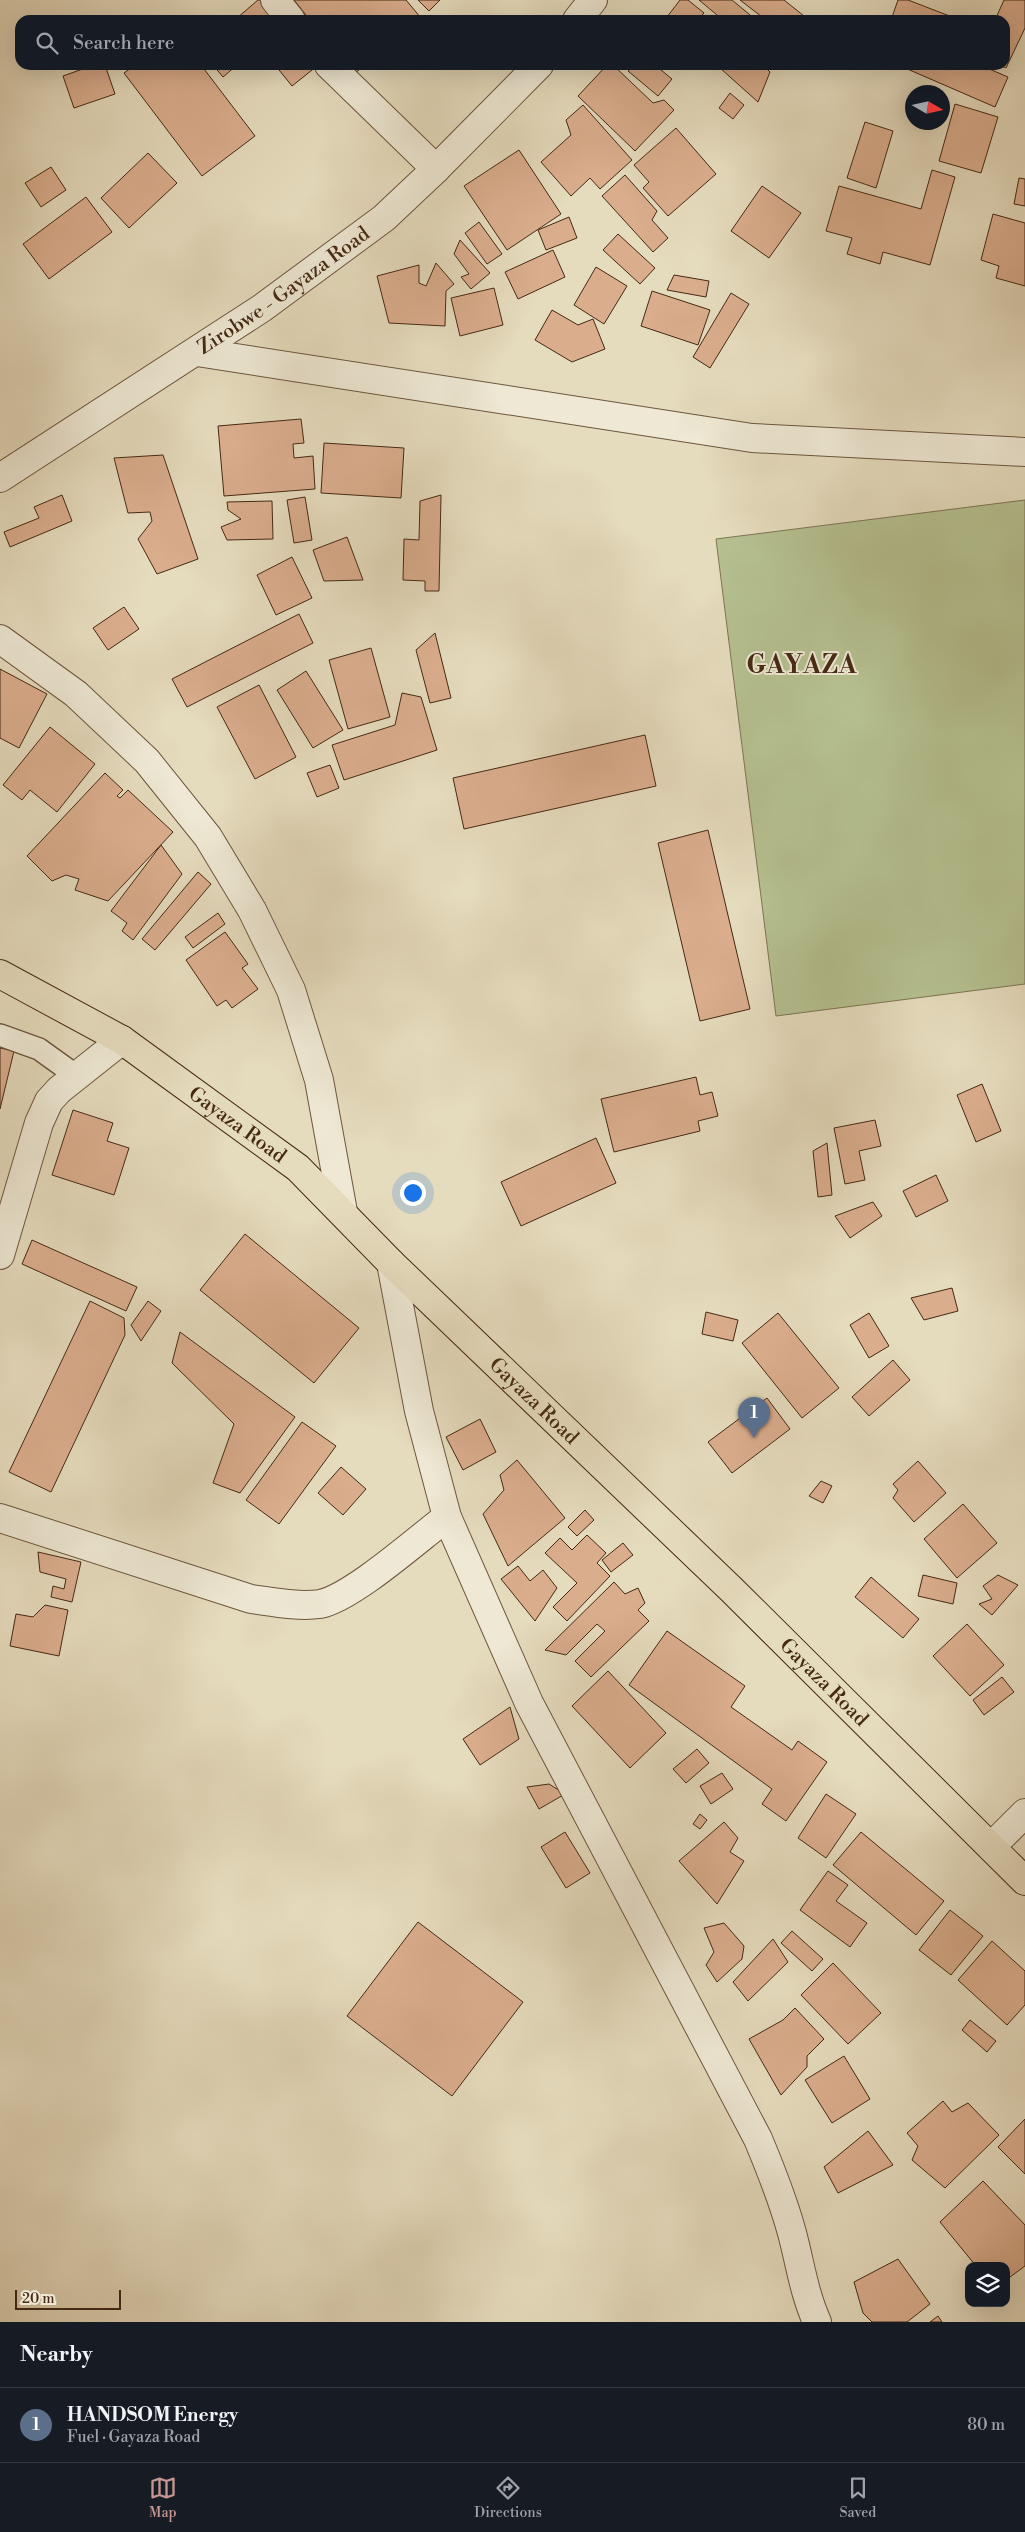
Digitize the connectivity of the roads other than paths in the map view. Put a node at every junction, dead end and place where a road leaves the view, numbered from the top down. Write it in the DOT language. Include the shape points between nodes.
graph roads {
  1 [pos="275,0"];
  2 [pos="593,0"];
  3 [pos="288,15"];
  4 [pos="581,15"];
  5 [pos="334,70"];
  6 [pos="534,70"];
  7 [pos="436,169"];
  8 [pos="197,352"];
  9 [pos="1025,452"];
  10 [pos="0,478"];
  11 [pos="0,639"];
  12 [pos="0,974"];
  13 [pos="0,1035"];
  14 [pos="122,1040"];
  15 [pos="78,1077"];
  16 [pos="343,1212"];
  17 [pos="0,1255"];
  18 [pos="391,1263"];
  19 [pos="447,1517"];
  20 [pos="0,1518"];
  21 [pos="1025,1813"];
  22 [pos="991,1847"];
  23 [pos="1025,1881"];
  24 [pos="817,2322"];
  1 -- 3 [label="street"];
  2 -- 4 [label="street"];
  5 -- 7 [label="street"];
  6 -- 7 [label="street, Zirobwe - Gayaza Road"];
  7 -- 8 [label="street, Zirobwe - Gayaza Road" via="384,218"];
  8 -- 9 [label="street" via="752,438"];
  8 -- 10 [label="street, Zirobwe - Gayaza Road"];
  11 -- 16 [label="street" via="76,694 147,761 213,845 252,910 291,990 319,1080"];
  12 -- 14 [label="main road, Gayaza Road"];
  13 -- 15 [label="lane" via="38,1049"];
  14 -- 15 [label="street"];
  14 -- 16 [label="main road, Gayaza Road" via="298,1168"];
  15 -- 17 [label="street" via="49,1101 38,1123"];
  16 -- 18 [label="main road, Gayaza Road"];
  18 -- 19 [label="street" via="419,1411"];
  18 -- 22 [label="main road, Gayaza Road" via="732,1590"];
  19 -- 20 [label="street" via="351,1590 321,1604 251,1599"];
  19 -- 24 [label="street" via="529,1703 758,2139 778,2186 808,2302"];
  21 -- 22 [label="street"];
  22 -- 23 [label="main road, Gayaza Road"];
}
